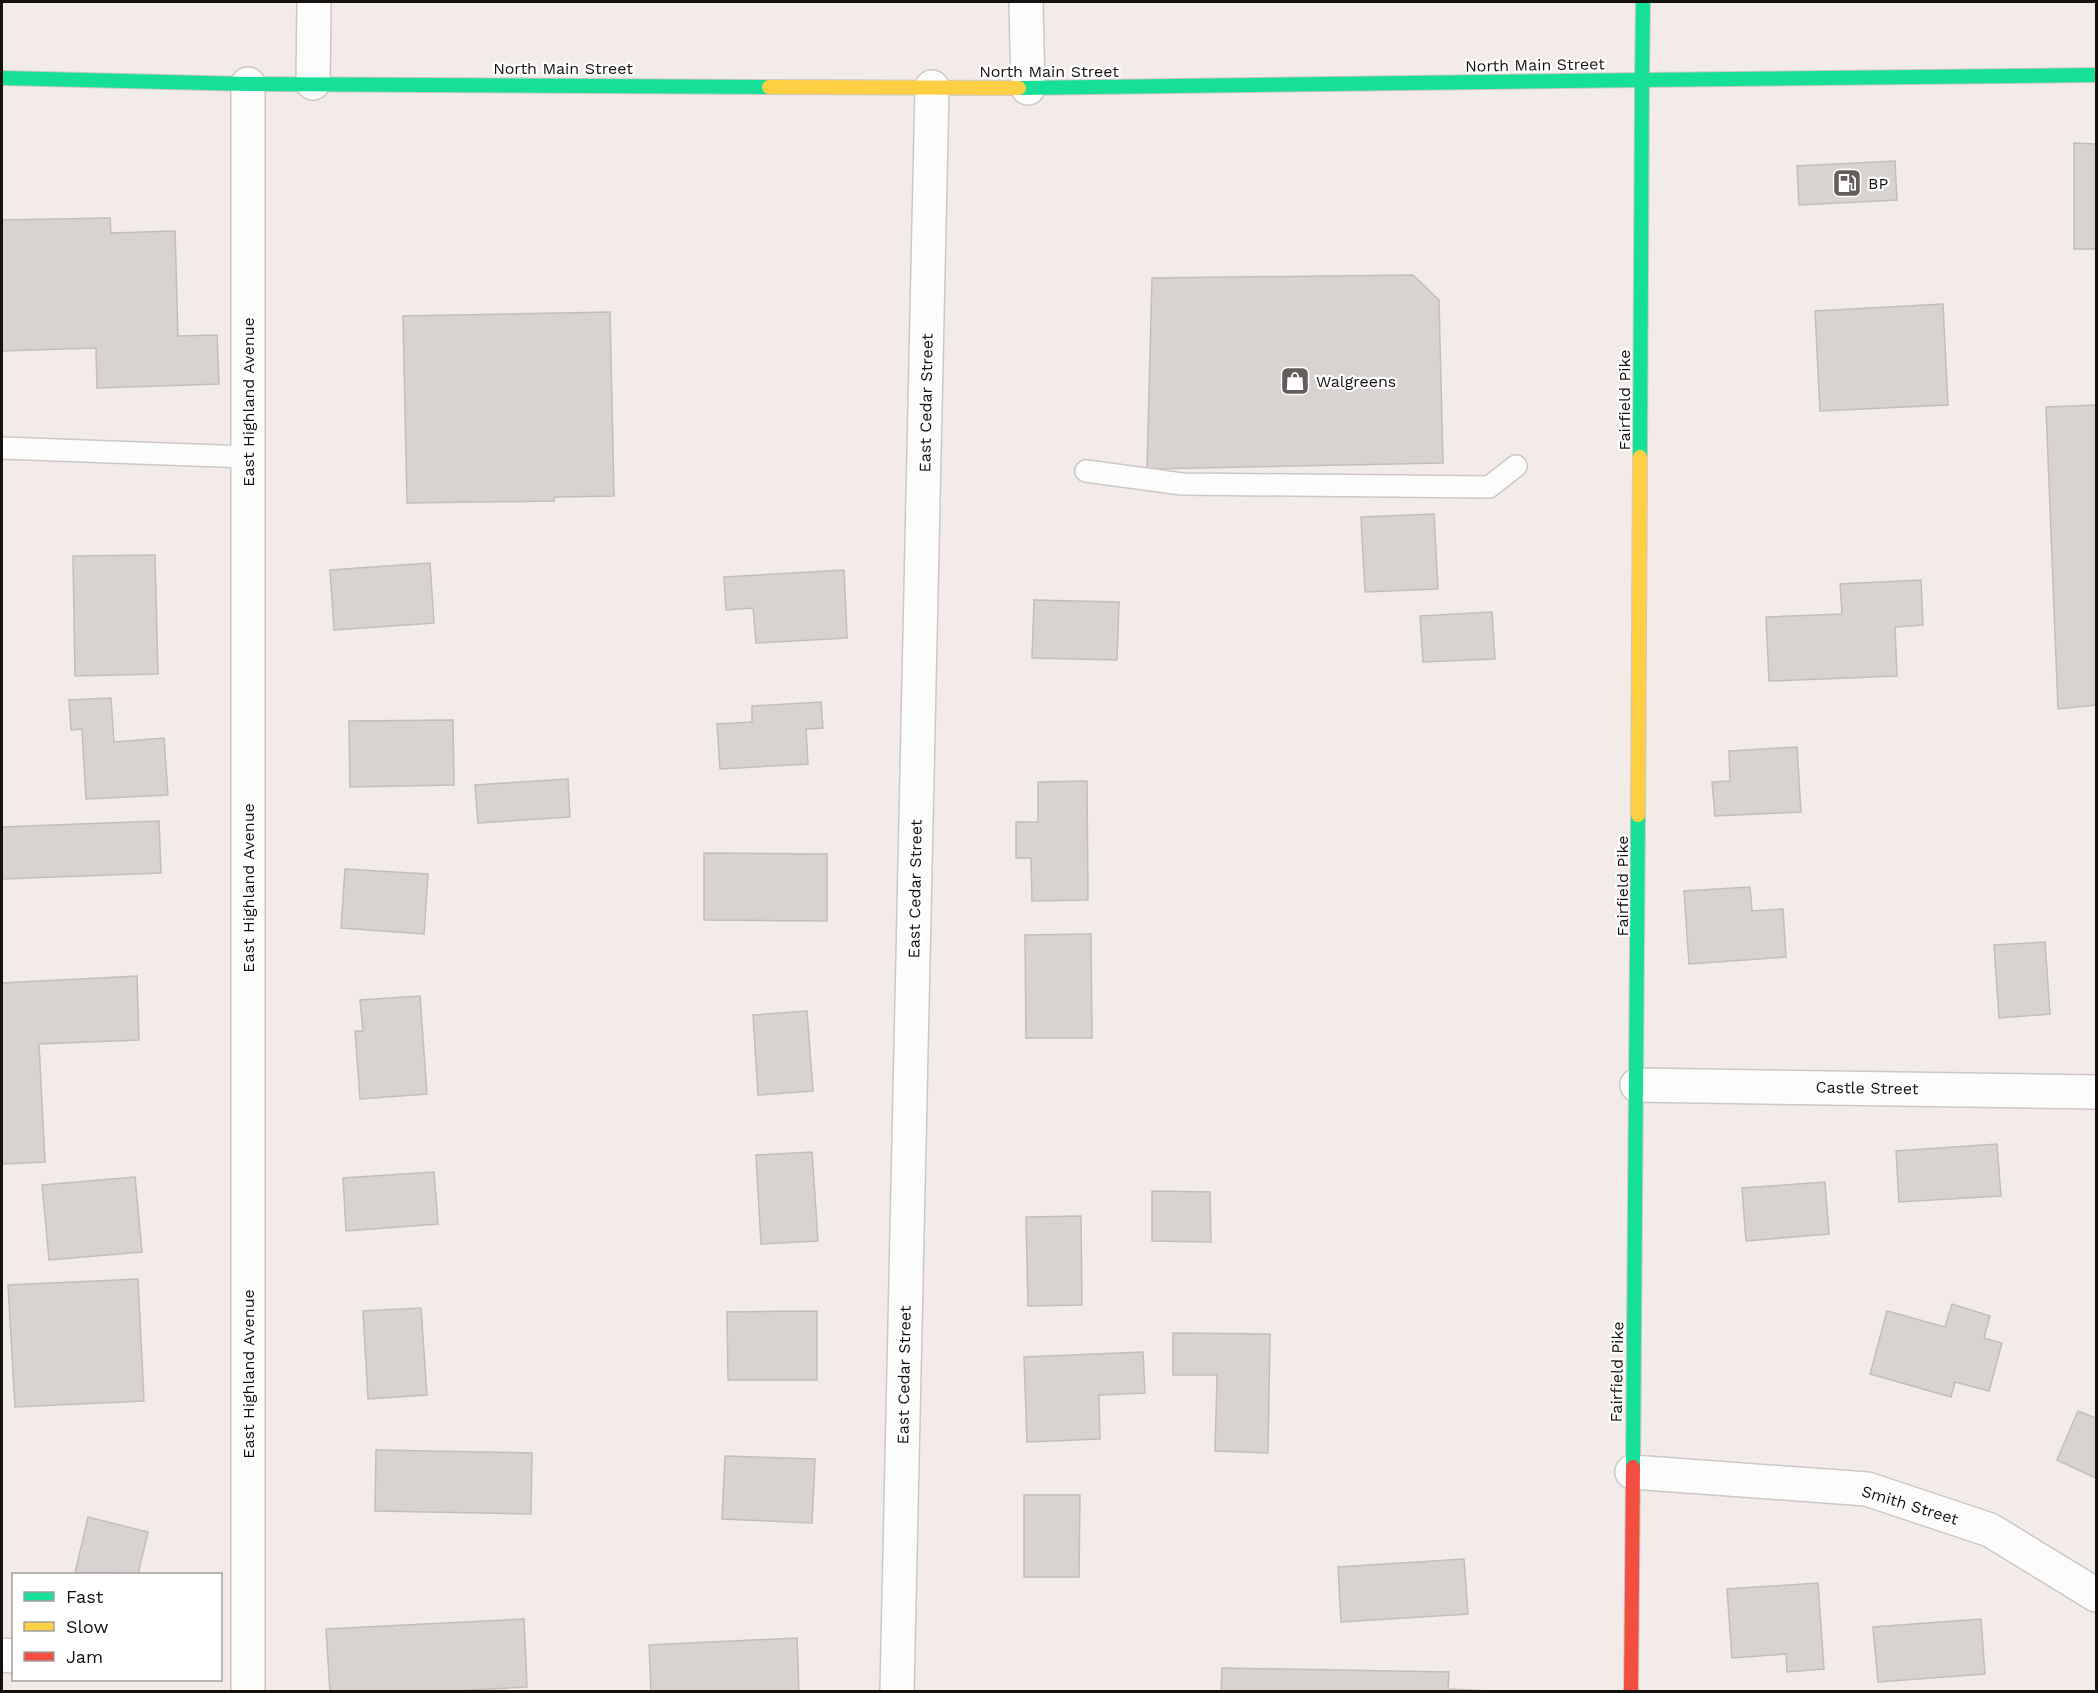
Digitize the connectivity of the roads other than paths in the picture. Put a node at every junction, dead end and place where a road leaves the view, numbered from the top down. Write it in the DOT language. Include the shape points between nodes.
graph roads {
  1 [pos="314,2"];
  2 [pos="1026,2"];
  3 [pos="1643,2"];
  4 [pos="2097,75"];
  5 [pos="2,78"];
  6 [pos="1642,80"];
  7 [pos="313,83"];
  8 [pos="248,84"];
  9 [pos="932,87"];
  10 [pos="1028,88"];
  11 [pos="2,448"];
  12 [pos="248,456"];
  13 [pos="1516,466"];
  14 [pos="1086,471"];
  15 [pos="1637,1085"];
  16 [pos="2097,1092"];
  17 [pos="1632,1472"];
  18 [pos="2097,1595"];
  19 [pos="239,1679"];
  20 [pos="897,1692"];
  21 [pos="1631,1692"];
  1 -- 7 [label="street"];
  2 -- 10 [label="street"];
  3 -- 6 [label="main road, Fairfield Pike"];
  4 -- 6 [label="main road, North Main Street"];
  5 -- 8 [label="main road, North Main Street"];
  6 -- 10 [label="main road, North Main Street"];
  6 -- 15 [label="main road, Fairfield Pike"];
  7 -- 8 [label="main road, North Main Street"];
  7 -- 9 [label="main road, North Main Street"];
  8 -- 12 [label="street, East Highland Avenue"];
  9 -- 10 [label="main road, North Main Street"];
  9 -- 20 [label="street, East Cedar Street"];
  11 -- 12 [label="lane"];
  12 -- 19 [label="street, East Highland Avenue"];
  13 -- 14 [label="lane" via="1489,487 1182,484"];
  15 -- 16 [label="street, Castle Street"];
  15 -- 17 [label="main road, Fairfield Pike"];
  17 -- 18 [label="street, Smith Street" via="1867,1489 1990,1530"];
  17 -- 21 [label="main road, Fairfield Pike"];
}
